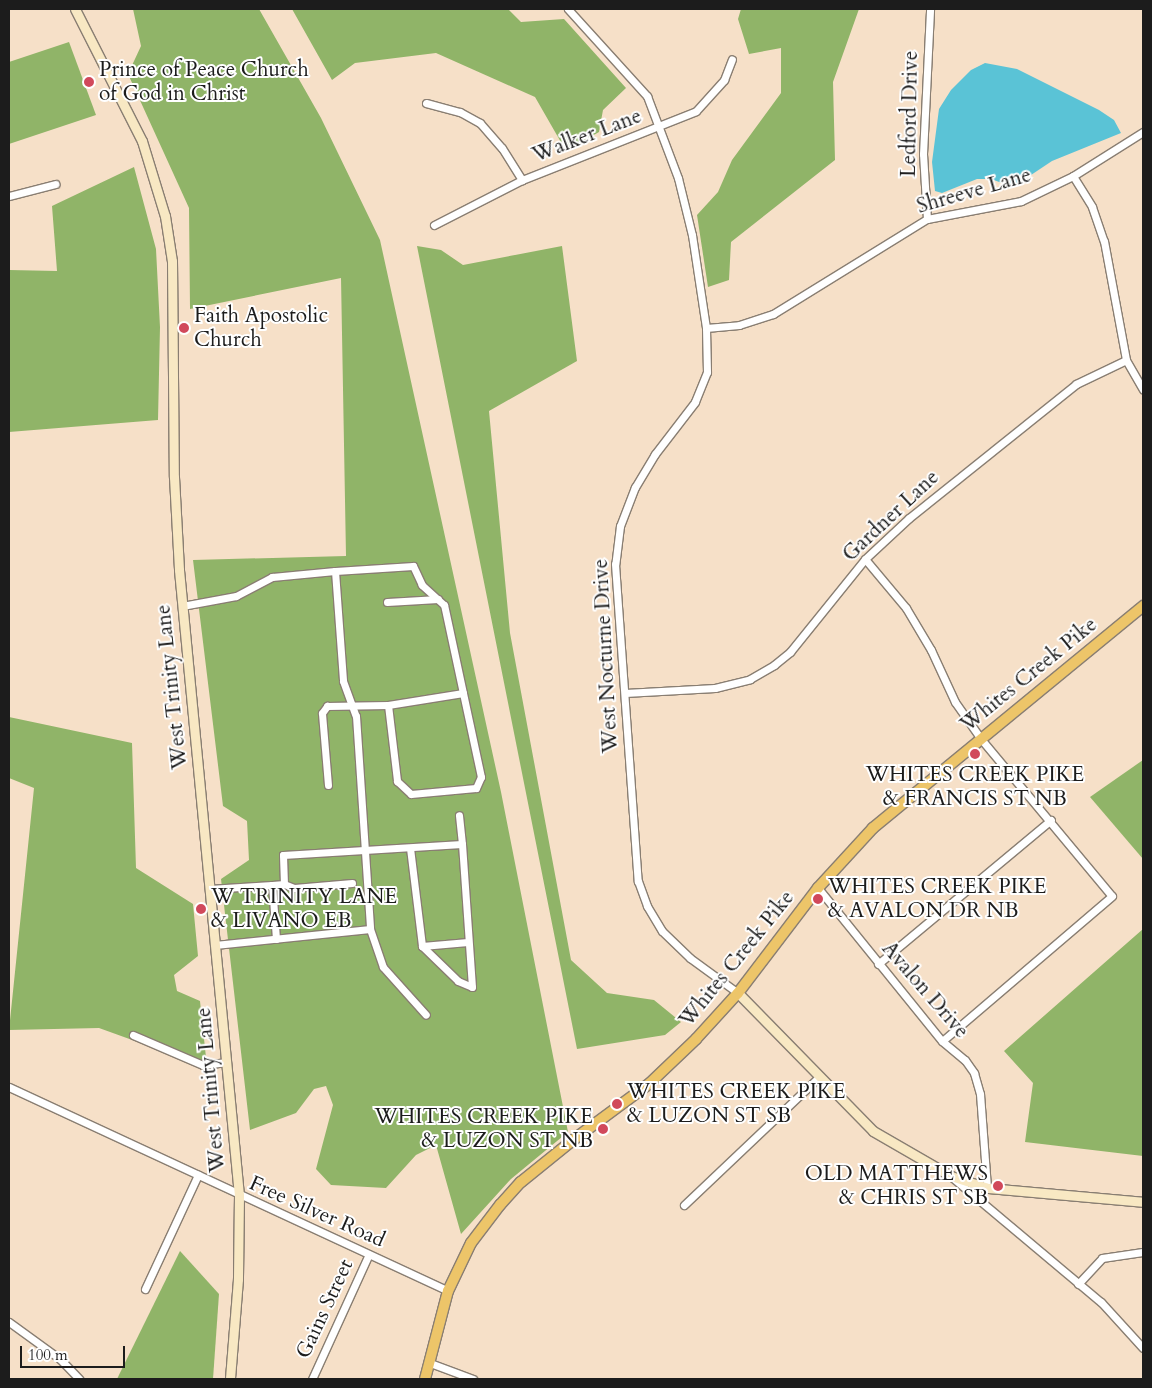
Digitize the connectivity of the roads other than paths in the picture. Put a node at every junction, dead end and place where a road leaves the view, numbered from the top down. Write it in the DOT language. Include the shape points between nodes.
graph roads {
  1 [pos="75,9"];
  2 [pos="568,9"];
  3 [pos="930,9"];
  4 [pos="732,59"];
  5 [pos="426,103"];
  6 [pos="661,128"];
  7 [pos="1143,132"];
  8 [pos="1072,176"];
  9 [pos="522,180"];
  10 [pos="56,184"];
  11 [pos="9,196"];
  12 [pos="927,219"];
  13 [pos="434,225"];
  14 [pos="706,328"];
  15 [pos="1126,360"];
  16 [pos="1143,390"];
  17 [pos="864,559"];
  18 [pos="335,571"];
  19 [pos="438,599"];
  20 [pos="387,602"];
  21 [pos="182,606"];
  22 [pos="1143,606"];
  23 [pos="463,693"];
  24 [pos="625,693"];
  25 [pos="388,704"];
  26 [pos="353,706"];
  27 [pos="981,739"];
  28 [pos="328,785"];
  29 [pos="459,815"];
  30 [pos="1051,820"];
  31 [pos="462,844"];
  32 [pos="410,848"];
  33 [pos="365,851"];
  34 [pos="352,883"];
  35 [pos="284,884"];
  36 [pos="272,885"];
  37 [pos="818,888"];
  38 [pos="210,889"];
  39 [pos="370,930"];
  40 [pos="276,939"];
  41 [pos="468,942"];
  42 [pos="215,945"];
  43 [pos="422,946"];
  44 [pos="878,964"];
  45 [pos="738,993"];
  46 [pos="426,1015"];
  47 [pos="133,1035"];
  48 [pos="942,1041"];
  49 [pos="227,1062"];
  50 [pos="819,1077"];
  51 [pos="9,1087"];
  52 [pos="198,1175"];
  53 [pos="951,1176"];
  54 [pos="987,1188"];
  55 [pos="239,1195"];
  56 [pos="1143,1202"];
  57 [pos="684,1205"];
  58 [pos="1143,1252"];
  59 [pos="370,1254"];
  60 [pos="1078,1284"];
  61 [pos="146,1289"];
  62 [pos="448,1292"];
  63 [pos="9,1322"];
  64 [pos="1143,1348"];
  65 [pos="430,1363"];
  66 [pos="79,1379"];
  67 [pos="230,1379"];
  68 [pos="312,1379"];
  69 [pos="425,1379"];
  70 [pos="473,1379"];
  1 -- 21 [label="main road, West Trinity Lane" via="142,141 165,216 175,308 174,477"];
  2 -- 6 [label="street, West Nocturne Drive" via="636,80"];
  3 -- 12 [label="street, Ledford Drive" via="923,154"];
  4 -- 6 [label="street, Walker Lane" via="714,95 696,111"];
  5 -- 9 [label="street" via="460,112 480,123 502,148"];
  6 -- 9 [label="street, Walker Lane"];
  6 -- 14 [label="street, West Nocturne Drive" via="685,202"];
  7 -- 8 [label="street, Shreeve Lane"];
  8 -- 12 [label="street, Shreeve Lane" via="1008,204"];
  8 -- 15 [label="street" via="1092,207 1104,241"];
  9 -- 13 [label="street, Walker Lane"];
  10 -- 11 [label="street"];
  12 -- 14 [label="street, Shreeve Lane" via="773,314 739,325"];
  14 -- 24 [label="street, West Nocturne Drive" via="707,372 695,402 654,454 635,487 620,526 615,564"];
  15 -- 16 [label="street"];
  15 -- 17 [label="street, Gardner Lane" via="1076,384 1034,415"];
  17 -- 24 [label="street, Gardner Lane" via="790,652 750,679 715,688"];
  17 -- 27 [label="street" via="906,608 931,650 955,702"];
  18 -- 19 [label="street" via="413,566 422,584"];
  18 -- 21 [label="street" via="272,577 236,596"];
  18 -- 26 [label="street" via="343,681"];
  19 -- 20 [label="street"];
  19 -- 23 [label="street" via="444,605"];
  21 -- 38 [label="main road, West Trinity Lane"];
  22 -- 27 [label="main road, Whites Creek Pike"];
  23 -- 25 [label="street"];
  23 -- 25 [label="street" via="480,777 476,788 410,794 403,788 397,781"];
  24 -- 45 [label="street, West Nocturne Drive" via="633,838 642,894 656,922 674,944"];
  25 -- 26 [label="street"];
  26 -- 28 [label="street" via="327,706 322,713"];
  26 -- 33 [label="street"];
  27 -- 30 [label="street"];
  27 -- 37 [label="main road, Whites Creek Pike" via="873,828"];
  29 -- 31 [label="street"];
  30 -- 44 [label="street"];
  30 -- 48 [label="street" via="1112,896"];
  31 -- 32 [label="street"];
  31 -- 41 [label="street"];
  32 -- 33 [label="street"];
  32 -- 43 [label="street"];
  33 -- 35 [label="street" via="283,855"];
  33 -- 39 [label="street"];
  34 -- 35 [label="street" via="294,888"];
  35 -- 36 [label="street"];
  36 -- 38 [label="street"];
  36 -- 40 [label="street"];
  37 -- 44 [label="street, Avalon Drive"];
  37 -- 45 [label="main road, Whites Creek Pike"];
  38 -- 42 [label="main road, West Trinity Lane"];
  39 -- 40 [label="street"];
  39 -- 46 [label="street" via="383,967"];
  40 -- 42 [label="street"];
  41 -- 43 [label="street"];
  41 -- 43 [label="street" via="472,987 458,982"];
  42 -- 49 [label="main road, West Trinity Lane"];
  44 -- 48 [label="street, Avalon Drive"];
  45 -- 50 [label="main road"];
  45 -- 62 [label="main road, Whites Creek Pike" via="650,1083 521,1182 471,1243"];
  47 -- 49 [label="street" via="203,1065"];
  48 -- 54 [label="street, Avalon Drive" via="965,1060 974,1073 980,1094"];
  49 -- 55 [label="main road, West Trinity Lane"];
  50 -- 53 [label="main road" via="874,1131"];
  50 -- 57 [label="street"];
  51 -- 52 [label="street, Free Silver Road"];
  52 -- 55 [label="street, Free Silver Road"];
  52 -- 61 [label="street"];
  53 -- 54 [label="main road"];
  53 -- 60 [label="street"];
  54 -- 56 [label="main road"];
  55 -- 59 [label="street, Free Silver Road"];
  55 -- 67 [label="main road, West Trinity Lane" via="238,1279"];
  58 -- 60 [label="street" via="1102,1258"];
  59 -- 62 [label="street, Free Silver Road"];
  59 -- 68 [label="street, Gains Street"];
  60 -- 64 [label="street" via="1120,1320"];
  62 -- 65 [label="main road, Whites Creek Pike"];
  63 -- 66 [label="street" via="60,1359"];
  65 -- 69 [label="main road, Whites Creek Pike"];
  65 -- 70 [label="street"];
}
